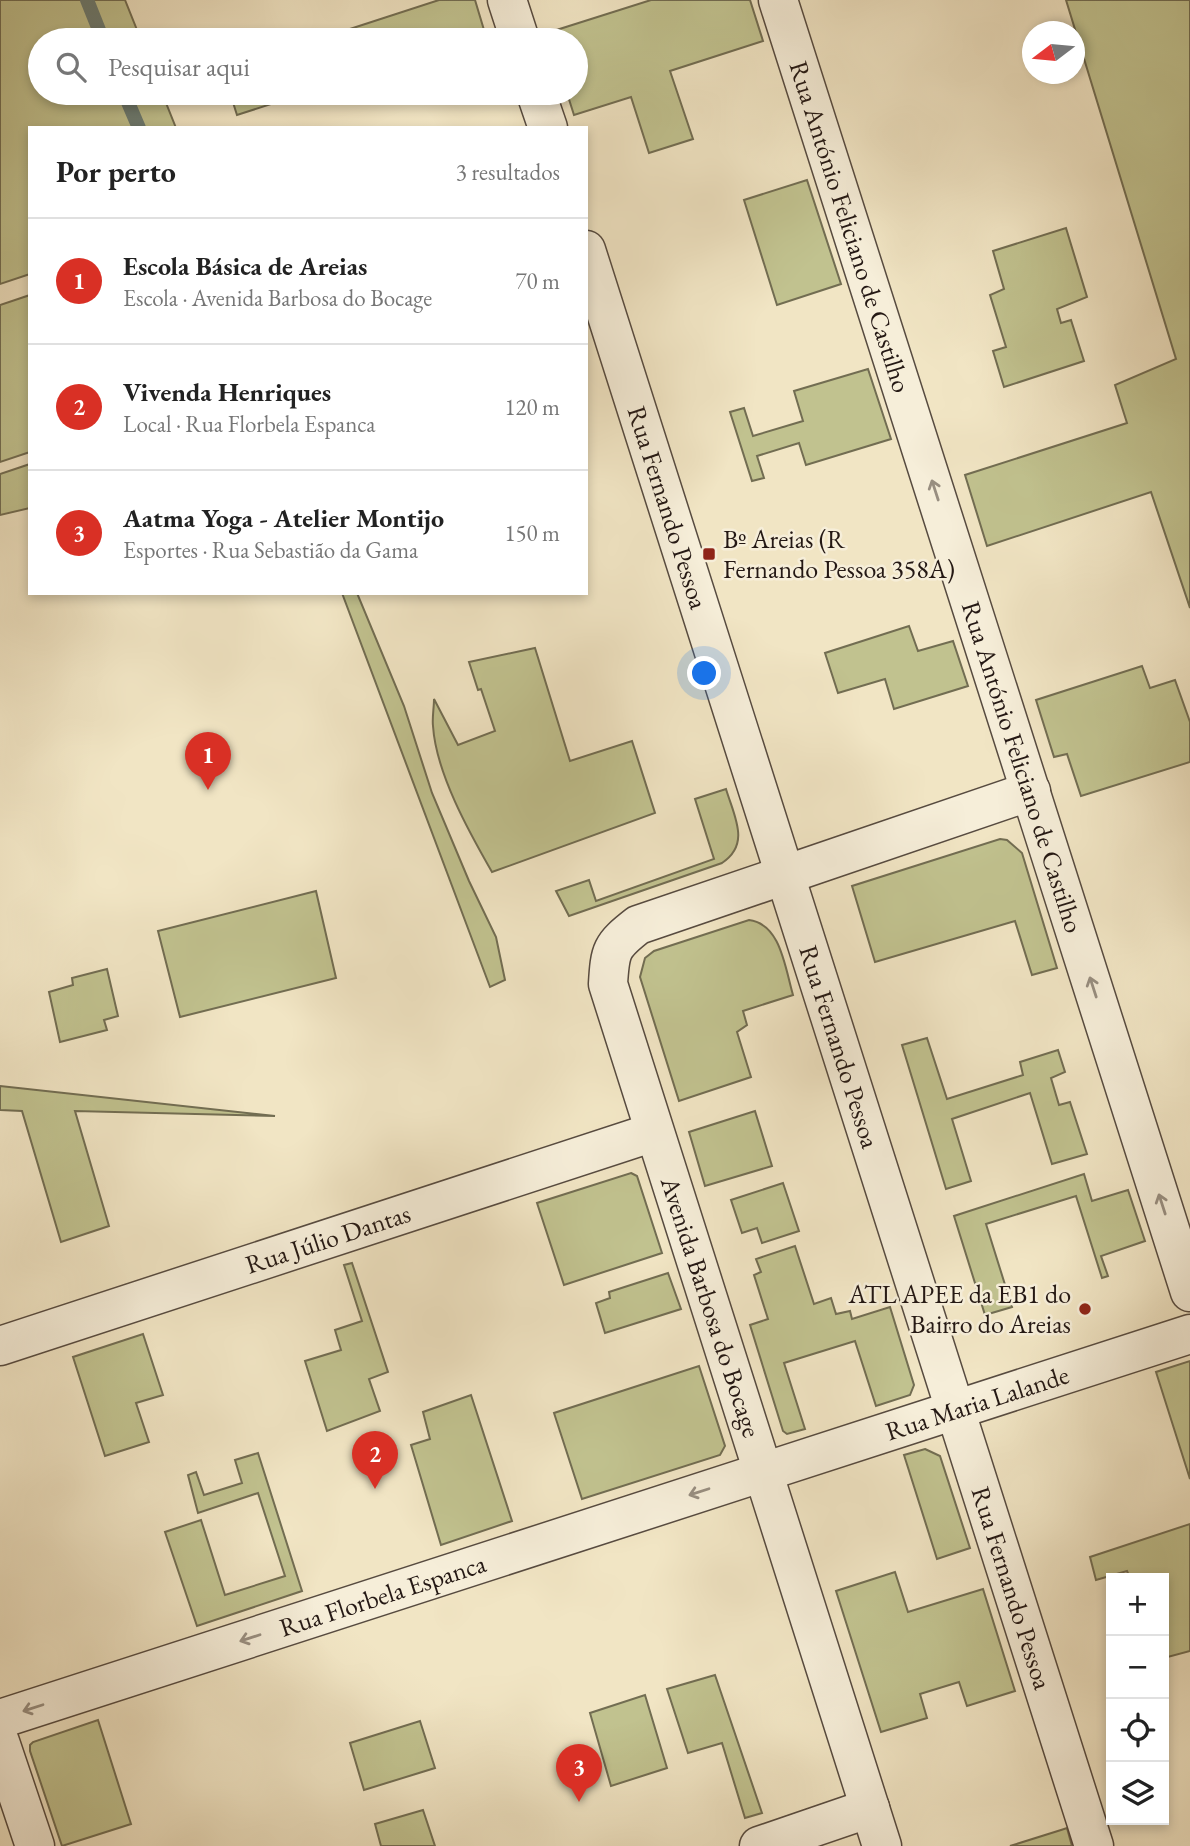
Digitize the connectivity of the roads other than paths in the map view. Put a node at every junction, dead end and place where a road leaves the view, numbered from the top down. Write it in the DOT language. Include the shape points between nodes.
graph roads {
  1 [pos="507,0"];
  2 [pos="778,0"];
  3 [pos="516,28"];
  4 [pos="540,105"];
  5 [pos="547,126"];
  6 [pos="588,256"];
  7 [pos="1031,791"];
  8 [pos="785,875"];
  9 [pos="654,1132"];
  10 [pos="1190,1292"];
  11 [pos="1190,1334"];
  12 [pos="0,1346"];
  13 [pos="955,1409"];
  14 [pos="764,1471"];
  15 [pos="0,1719"];
  16 [pos="0,1742"];
  17 [pos="870,1808"];
  18 [pos="34,1846"];
  19 [pos="759,1846"];
  20 [pos="882,1846"];
  21 [pos="1094,1846"];
  1 -- 3 [label="street"];
  7 -- 2 [label="street, Rua António Feliciano de Castilho, one-way"];
  4 -- 5 [label="street"];
  6 -- 8 [label="street, Rua Fernando Pessoa"];
  7 -- 8 [label="street, Avenida Barbosa do Bocage"];
  10 -- 7 [label="street, Rua António Feliciano de Castilho, one-way"];
  8 -- 9 [label="street, Avenida Barbosa do Bocage" via="638,925 610,954 608,984"];
  8 -- 13 [label="street, Rua Fernando Pessoa"];
  9 -- 12 [label="street, Rua Júlio Dantas"];
  9 -- 14 [label="street, Avenida Barbosa do Bocage"];
  11 -- 13 [label="street, Rua Maria Lalande"];
  13 -- 14 [label="street, Rua Maria Lalande"];
  13 -- 21 [label="street, Rua Fernando Pessoa"];
  14 -- 15 [label="street, Rua Florbela Espanca, one-way"];
  14 -- 17 [label="street, Avenida Barbosa do Bocage"];
  16 -- 18 [label="street"];
  17 -- 19 [label="street"];
  17 -- 20 [label="street, Avenida Barbosa do Bocage"];
}
